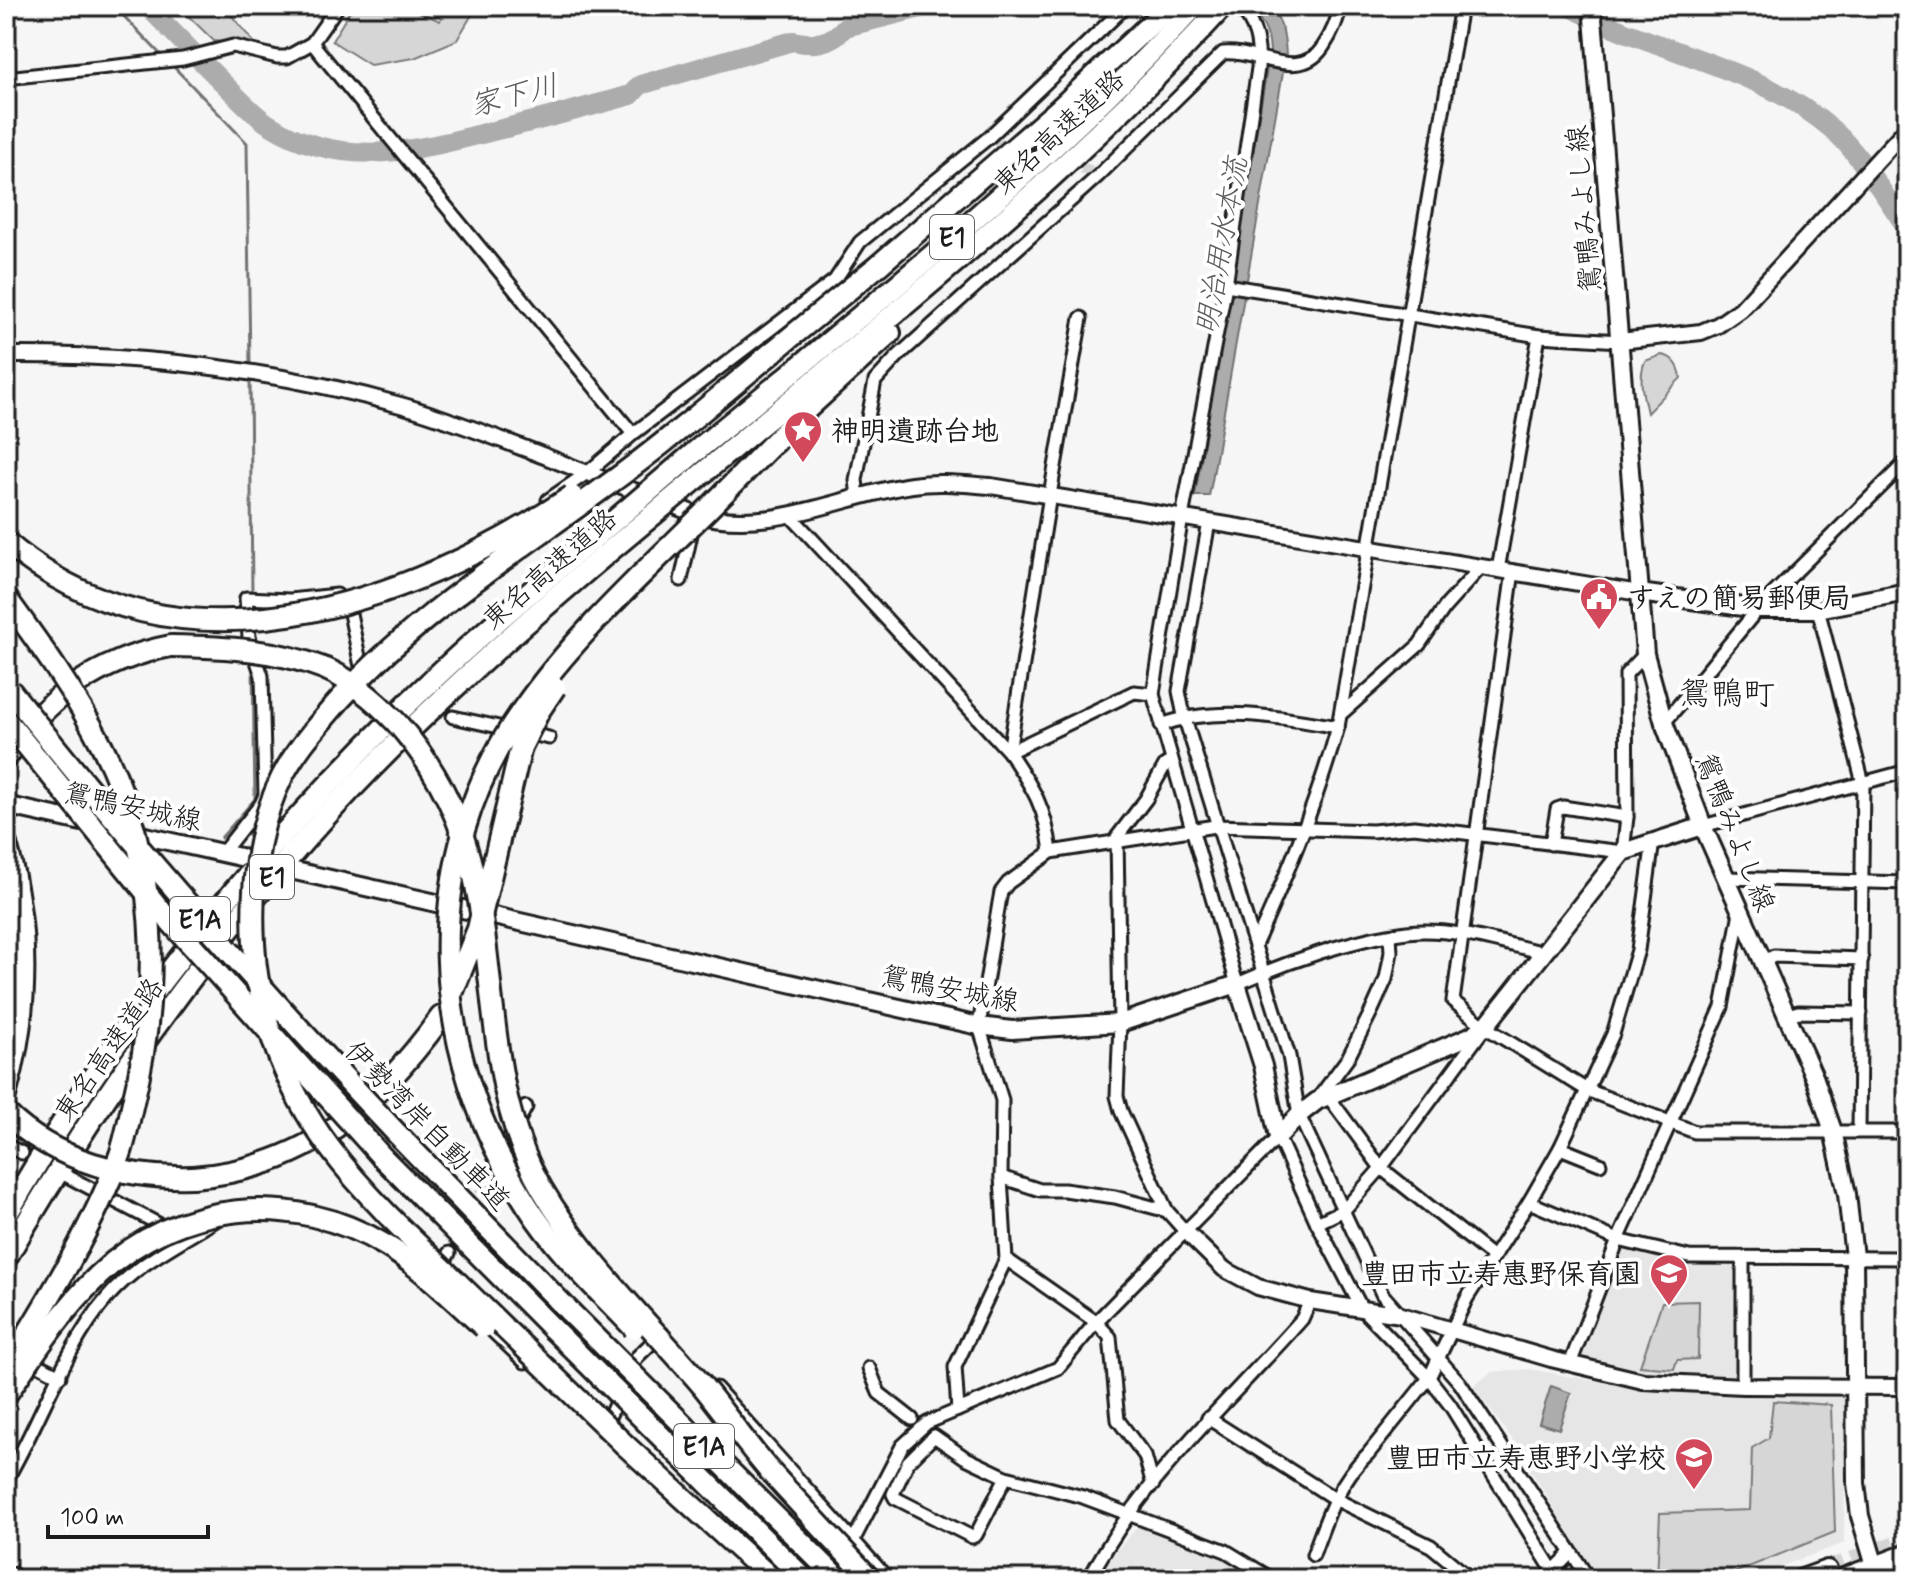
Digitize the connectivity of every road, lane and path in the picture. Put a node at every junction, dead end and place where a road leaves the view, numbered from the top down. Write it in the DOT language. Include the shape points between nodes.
graph roads {
  1 [pos="338,6"];
  2 [pos="1126,6"];
  3 [pos="1170,6"];
  4 [pos="1195,6"];
  5 [pos="1228,6"];
  6 [pos="1340,6"];
  7 [pos="1461,6"];
  8 [pos="1592,6"];
  9 [pos="312,43"];
  10 [pos="1262,58"];
  11 [pos="6,78"];
  12 [pos="1117,114"];
  13 [pos="1907,128"];
  14 [pos="1226,285"];
  15 [pos="1410,316"];
  16 [pos="1081,318"];
  17 [pos="1539,336"];
  18 [pos="1620,341"];
  19 [pos="885,344"];
  20 [pos="774,351"];
  21 [pos="6,355"];
  22 [pos="897,357"];
  23 [pos="633,434"];
  24 [pos="1907,461"];
  25 [pos="587,473"];
  26 [pos="1050,495"];
  27 [pos="858,497"];
  28 [pos="695,514"];
  29 [pos="791,516"];
  30 [pos="1184,517"];
  31 [pos="1207,522"];
  32 [pos="6,542"];
  33 [pos="600,546"];
  34 [pos="1369,549"];
  35 [pos="1481,567"];
  36 [pos="1506,570"];
  37 [pos="681,580"];
  38 [pos="630,588"];
  39 [pos="1907,592"];
  40 [pos="1639,593"];
  41 [pos="346,595"];
  42 [pos="6,598"];
  43 [pos="1758,609"];
  44 [pos="1818,609"];
  45 [pos="1645,654"];
  46 [pos="8,686"];
  47 [pos="1153,694"];
  48 [pos="371,695"];
  49 [pos="1184,716"];
  50 [pos="453,717"];
  51 [pos="6,720"];
  52 [pos="1340,720"];
  53 [pos="1664,723"];
  54 [pos="1161,725"];
  55 [pos="549,738"];
  56 [pos="1009,752"];
  57 [pos="6,758"];
  58 [pos="1172,761"];
  59 [pos="1907,771"];
  60 [pos="1863,783"];
  61 [pos="14,807"];
  62 [pos="1627,817"];
  63 [pos="1218,826"];
  64 [pos="1703,826"];
  65 [pos="1195,829"];
  66 [pos="1303,829"];
  67 [pos="1477,836"];
  68 [pos="1653,841"];
  69 [pos="1117,843"];
  70 [pos="1551,844"];
  71 [pos="7,846"];
  72 [pos="223,852"];
  73 [pos="1051,852"];
  74 [pos="1623,852"];
  75 [pos="240,857"];
  76 [pos="295,871"];
  77 [pos="1727,878"];
  78 [pos="1863,882"];
  79 [pos="1907,883"];
  80 [pos="1740,911"];
  81 [pos="1461,934"];
  82 [pos="1390,936"];
  83 [pos="1256,943"];
  84 [pos="1545,953"];
  85 [pos="1862,959"];
  86 [pos="1762,962"];
  87 [pos="1262,974"];
  88 [pos="1240,983"];
  89 [pos="1861,1013"];
  90 [pos="1786,1016"];
  91 [pos="1120,1023"];
  92 [pos="979,1026"];
  93 [pos="1485,1027"];
  94 [pos="1587,1090"];
  95 [pos="6,1092"];
  96 [pos="1323,1098"];
  97 [pos="526,1107"];
  98 [pos="6,1113"];
  99 [pos="1297,1116"];
  100 [pos="1668,1123"];
  101 [pos="1833,1131"];
  102 [pos="1859,1131"];
  103 [pos="1907,1132"];
  104 [pos="1281,1134"];
  105 [pos="6,1145"];
  106 [pos="1560,1148"];
  107 [pos="22,1153"];
  108 [pos="1600,1164"];
  109 [pos="1381,1168"];
  110 [pos="67,1176"];
  111 [pos="1001,1177"];
  112 [pos="487,1180"];
  113 [pos="1529,1202"];
  114 [pos="1344,1210"];
  115 [pos="1167,1211"];
  116 [pos="6,1216"];
  117 [pos="1317,1223"];
  118 [pos="1184,1230"];
  119 [pos="186,1239"];
  120 [pos="1618,1240"];
  121 [pos="449,1253"];
  122 [pos="1493,1257"];
  123 [pos="1854,1257"];
  124 [pos="6,1258"];
  125 [pos="1743,1258"];
  126 [pos="1907,1258"];
  127 [pos="1006,1259"];
  128 [pos="437,1279"];
  129 [pos="1310,1301"];
  130 [pos="1367,1310"];
  131 [pos="1401,1315"];
  132 [pos="1096,1322"];
  133 [pos="1451,1331"];
  134 [pos="6,1348"];
  135 [pos="1439,1361"];
  136 [pos="1570,1364"];
  137 [pos="869,1368"];
  138 [pos="6,1369"];
  139 [pos="60,1376"];
  140 [pos="1429,1378"];
  141 [pos="1743,1386"];
  142 [pos="1853,1387"];
  143 [pos="1907,1387"];
  144 [pos="6,1395"];
  145 [pos="958,1410"];
  146 [pos="1208,1418"];
  147 [pos="912,1419"];
  148 [pos="601,1434"];
  149 [pos="625,1445"];
  150 [pos="767,1467"];
  151 [pos="1006,1477"];
  152 [pos="6,1480"];
  153 [pos="1153,1485"];
  154 [pos="1335,1499"];
  155 [pos="1130,1514"];
  156 [pos="853,1541"];
  157 [pos="1571,1553"];
  158 [pos="1907,1554"];
  159 [pos="1313,1555"];
  160 [pos="6,1571"];
  161 [pos="1880,1572"];
  162 [pos="1907,1573"];
  163 [pos="1556,1574"];
  164 [pos="1834,1575"];
  165 [pos="22,1579"];
  166 [pos="760,1579"];
  167 [pos="772,1579"];
  168 [pos="804,1579"];
  169 [pos="836,1579"];
  170 [pos="870,1579"];
  171 [pos="888,1579"];
  172 [pos="1089,1579"];
  173 [pos="1272,1579"];
  174 [pos="1471,1579"];
  175 [pos="1545,1579"];
  176 [pos="1589,1579"];
  177 [pos="1802,1579"];
  178 [pos="1891,1579"];
  1 -- 9 [label="street"];
  2 -- 23 [label="street" via="992,141 860,242 837,282"];
  3 -- 20 [label="highway, bridge" via="1058,110"];
  4 -- 33 [label="highway, 東名高速道路 / E1, bridge" via="999,196 695,452"];
  5 -- 10 [label="street" via="1253,25"];
  5 -- 12 [label="highway, 東名高速道路 / E1"];
  6 -- 10 [label="street" via="1329,39 1305,63"];
  7 -- 15 [label="street"];
  8 -- 18 [label="main road, 鴛鴨みよし線"];
  9 -- 11 [label="street" via="287,57 233,46 183,59"];
  9 -- 23 [label="street"];
  10 -- 14 [label="street"];
  10 -- 22 [label="street" via="1223,53"];
  12 -- 33 [label="highway, 東名高速道路 / E1, bridge" via="936,279 708,469"];
  12 -- 38 [label="highway, bridge" via="1068,170 806,410"];
  13 -- 18 [label="street" via="1741,309 1701,332"];
  14 -- 15 [label="street"];
  14 -- 30 [label="street"];
  15 -- 17 [label="street"];
  15 -- 34 [label="street"];
  16 -- 26 [label="street"];
  17 -- 18 [label="street"];
  17 -- 36 [label="street"];
  18 -- 40 [label="main road, 鴛鴨みよし線"];
  19 -- 22 [label="street"];
  20 -- 32 [label="highway, bridge" via="526,526 437,572 325,608 235,620 164,616 121,606 59,580"];
  20 -- 149 [label="highway, bridge" via="650,455 421,622 361,676 282,776 267,812 255,885 255,962 264,1012 285,1070 327,1145 420,1247"];
  21 -- 25 [label="street" via="167,360 317,385 468,427"];
  22 -- 27 [label="street" via="875,381 856,480"];
  23 -- 25 [label="street"];
  24 -- 43 [label="street"];
  25 -- 28 [label="street"];
  25 -- 41 [label="street" via="528,514 431,567"];
  26 -- 27 [label="street" via="940,482"];
  26 -- 30 [label="street"];
  26 -- 56 [label="street"];
  27 -- 29 [label="street"];
  28 -- 29 [label="street" via="719,521"];
  28 -- 37 [label="street"];
  29 -- 56 [label="street"];
  30 -- 31 [label="street"];
  30 -- 47 [label="street"];
  31 -- 34 [label="street"];
  31 -- 49 [label="street" via="1179,691"];
  33 -- 116 [label="highway, 東名高速道路 / E1" via="402,709 239,884 184,951 89,1085"];
  33 -- 124 [label="highway, 東名高速道路 / E1" via="369,772 270,879 165,1012"];
  34 -- 35 [label="street"];
  34 -- 52 [label="street"];
  35 -- 36 [label="street"];
  35 -- 52 [label="street" via="1419,645"];
  36 -- 40 [label="street"];
  36 -- 67 [label="street"];
  38 -- 98 [label="highway, bridge" via="539,711 521,747 508,793 478,929 441,1017 376,1096 319,1139 268,1160 193,1177 135,1174 89,1163 41,1140"];
  38 -- 150 [label="highway, bridge" via="568,652 521,712 470,810 448,924 457,1045 483,1123 529,1208 575,1266"];
  39 -- 44 [label="main road"];
  40 -- 43 [label="main road"];
  40 -- 45 [label="main road, 鴛鴨みよし線"];
  41 -- 48 [label="street"];
  41 -- 72 [label="street" via="246,598 249,637 262,676 265,795"];
  42 -- 138 [label="highway, bridge" via="56,667 103,749 125,801 139,847 152,949 145,1052 120,1153 77,1251"];
  43 -- 44 [label="main road"];
  43 -- 53 [label="street"];
  44 -- 60 [label="street"];
  45 -- 53 [label="main road, 鴛鴨みよし線"];
  45 -- 62 [label="street" via="1626,674"];
  46 -- 169 [label="highway, 伊勢湾岸自動車道 / E1A, bridge" via="181,897 402,1139"];
  47 -- 54 [label="street"];
  47 -- 56 [label="street" via="1134,692"];
  49 -- 52 [label="street"];
  49 -- 54 [label="street"];
  49 -- 63 [label="street"];
  50 -- 55 [label="street"];
  51 -- 168 [label="highway, 伊勢湾岸自動車道 / E1A, bridge" via="162,912 382,1157"];
  52 -- 66 [label="street"];
  53 -- 64 [label="main road, 鴛鴨みよし線"];
  54 -- 58 [label="street"];
  56 -- 73 [label="street" via="1046,817"];
  57 -- 150 [label="highway, bridge" via="27,729 74,685 119,661 171,646 259,651 327,670 387,713 430,765 468,847 485,935 498,1058 528,1162 586,1252"];
  58 -- 65 [label="street"];
  58 -- 69 [label="street"];
  59 -- 60 [label="street"];
  60 -- 64 [label="street"];
  60 -- 78 [label="street"];
  61 -- 72 [label="main road, 鴛鴨安城線"];
  62 -- 70 [label="street" via="1557,809"];
  62 -- 74 [label="street"];
  63 -- 65 [label="street"];
  63 -- 66 [label="street"];
  63 -- 83 [label="street"];
  64 -- 68 [label="main road"];
  64 -- 77 [label="main road, 鴛鴨みよし線"];
  65 -- 69 [label="street"];
  65 -- 88 [label="street"];
  66 -- 67 [label="street" via="1414,827"];
  66 -- 83 [label="street"];
  67 -- 70 [label="street"];
  67 -- 81 [label="street"];
  68 -- 74 [label="main road"];
  68 -- 94 [label="street" via="1638,950 1613,1034"];
  69 -- 73 [label="street"];
  69 -- 91 [label="street"];
  70 -- 74 [label="street"];
  71 -- 95 [label="highway" via="24,952 18,1040"];
  72 -- 75 [label="main road, 鴛鴨安城線"];
  73 -- 92 [label="street" via="1001,892"];
  74 -- 84 [label="main road"];
  76 -- 92 [label="main road, 鴛鴨安城線"];
  77 -- 78 [label="street"];
  77 -- 80 [label="main road, 鴛鴨みよし線"];
  78 -- 79 [label="street"];
  78 -- 85 [label="street"];
  80 -- 86 [label="main road, 鴛鴨みよし線"];
  80 -- 100 [label="street" via="1722,1007"];
  81 -- 82 [label="street"];
  81 -- 84 [label="street"];
  81 -- 93 [label="street" via="1453,1001"];
  82 -- 87 [label="street"];
  82 -- 96 [label="street" via="1386,979"];
  83 -- 87 [label="street"];
  84 -- 93 [label="main road"];
  85 -- 86 [label="street" via="1774,956"];
  85 -- 89 [label="street"];
  86 -- 90 [label="main road, 鴛鴨みよし線"];
  87 -- 88 [label="street"];
  87 -- 99 [label="street" via="1289,1056"];
  88 -- 91 [label="main road, 鴛鴨安城線"];
  88 -- 104 [label="main road"];
  89 -- 90 [label="street"];
  89 -- 102 [label="street"];
  90 -- 101 [label="main road, 鴛鴨みよし線"];
  91 -- 92 [label="main road, 鴛鴨安城線" via="1012,1030"];
  91 -- 115 [label="street" via="1117,1096"];
  92 -- 111 [label="street" via="1002,1100"];
  93 -- 94 [label="street"];
  93 -- 96 [label="main road"];
  93 -- 109 [label="street"];
  94 -- 100 [label="street"];
  94 -- 106 [label="street"];
  96 -- 99 [label="main road"];
  96 -- 109 [label="street"];
  97 -- 112 [label="street"];
  99 -- 104 [label="main road"];
  99 -- 114 [label="street"];
  100 -- 101 [label="street" via="1695,1132"];
  100 -- 120 [label="street"];
  101 -- 102 [label="street"];
  101 -- 123 [label="main road, 鴛鴨みよし線"];
  102 -- 103 [label="street"];
  104 -- 117 [label="street"];
  104 -- 118 [label="street"];
  105 -- 107 [label="street"];
  106 -- 108 [label="street"];
  106 -- 113 [label="street"];
  109 -- 114 [label="street"];
  109 -- 122 [label="street"];
  110 -- 119 [label="street"];
  111 -- 115 [label="street" via="1040,1190 1115,1197"];
  111 -- 127 [label="street"];
  113 -- 120 [label="street"];
  113 -- 122 [label="street"];
  114 -- 117 [label="street"];
  114 -- 131 [label="street" via="1382,1294"];
  115 -- 118 [label="street"];
  117 -- 130 [label="street"];
  118 -- 129 [label="street" via="1224,1269 1258,1287"];
  118 -- 132 [label="street"];
  119 -- 128 [label="street" via="240,1208 280,1204 314,1210 362,1229"];
  119 -- 139 [label="street" via="133,1272 107,1298"];
  120 -- 125 [label="street" via="1689,1257"];
  120 -- 136 [label="street"];
  121 -- 128 [label="street"];
  122 -- 133 [label="street"];
  123 -- 125 [label="street"];
  123 -- 126 [label="street"];
  123 -- 142 [label="main road, 鴛鴨みよし線"];
  125 -- 141 [label="street"];
  127 -- 132 [label="street"];
  127 -- 145 [label="street" via="955,1367"];
  128 -- 148 [label="street"];
  129 -- 130 [label="street"];
  129 -- 146 [label="street" via="1302,1319"];
  130 -- 131 [label="street"];
  130 -- 140 [label="street"];
  131 -- 133 [label="street"];
  131 -- 135 [label="street"];
  132 -- 145 [label="street" via="1058,1368"];
  132 -- 153 [label="street" via="1110,1337 1118,1420 1145,1456"];
  133 -- 135 [label="street"];
  133 -- 136 [label="street"];
  134 -- 139 [label="street"];
  135 -- 140 [label="street"];
  135 -- 157 [label="street" via="1485,1419"];
  136 -- 141 [label="street" via="1654,1382"];
  137 -- 147 [label="street" via="879,1393"];
  139 -- 152 [label="street"];
  140 -- 154 [label="street" via="1356,1465"];
  140 -- 163 [label="street"];
  141 -- 142 [label="street"];
  142 -- 143 [label="street"];
  142 -- 161 [label="main road, 鴛鴨みよし線" via="1860,1516"];
  144 -- 149 [label="highway, bridge" via="77,1297 132,1249 190,1220 222,1212 280,1209 336,1222 387,1246"];
  145 -- 156 [label="street" via="927,1423 902,1446"];
  146 -- 153 [label="street"];
  146 -- 154 [label="street"];
  148 -- 156 [label="street" via="637,1357 665,1331"];
  148 -- 166 [label="street"];
  149 -- 167 [label="highway"];
  150 -- 170 [label="highway, bridge"];
  151 -- 151 [label="street" via="972,1537 893,1494 908,1462 934,1436"];
  151 -- 155 [label="street"];
  153 -- 155 [label="street"];
  154 -- 159 [label="street"];
  154 -- 174 [label="street" via="1431,1546"];
  155 -- 172 [label="street"];
  155 -- 173 [label="street" via="1226,1551"];
  156 -- 169 [label="street"];
  156 -- 171 [label="street"];
  157 -- 163 [label="street"];
  157 -- 176 [label="street"];
  158 -- 161 [label="highway"];
  160 -- 165 [label="street"];
  161 -- 164 [label="highway"];
  162 -- 178 [label="highway"];
  163 -- 175 [label="street"];
  164 -- 177 [label="highway"];
}
